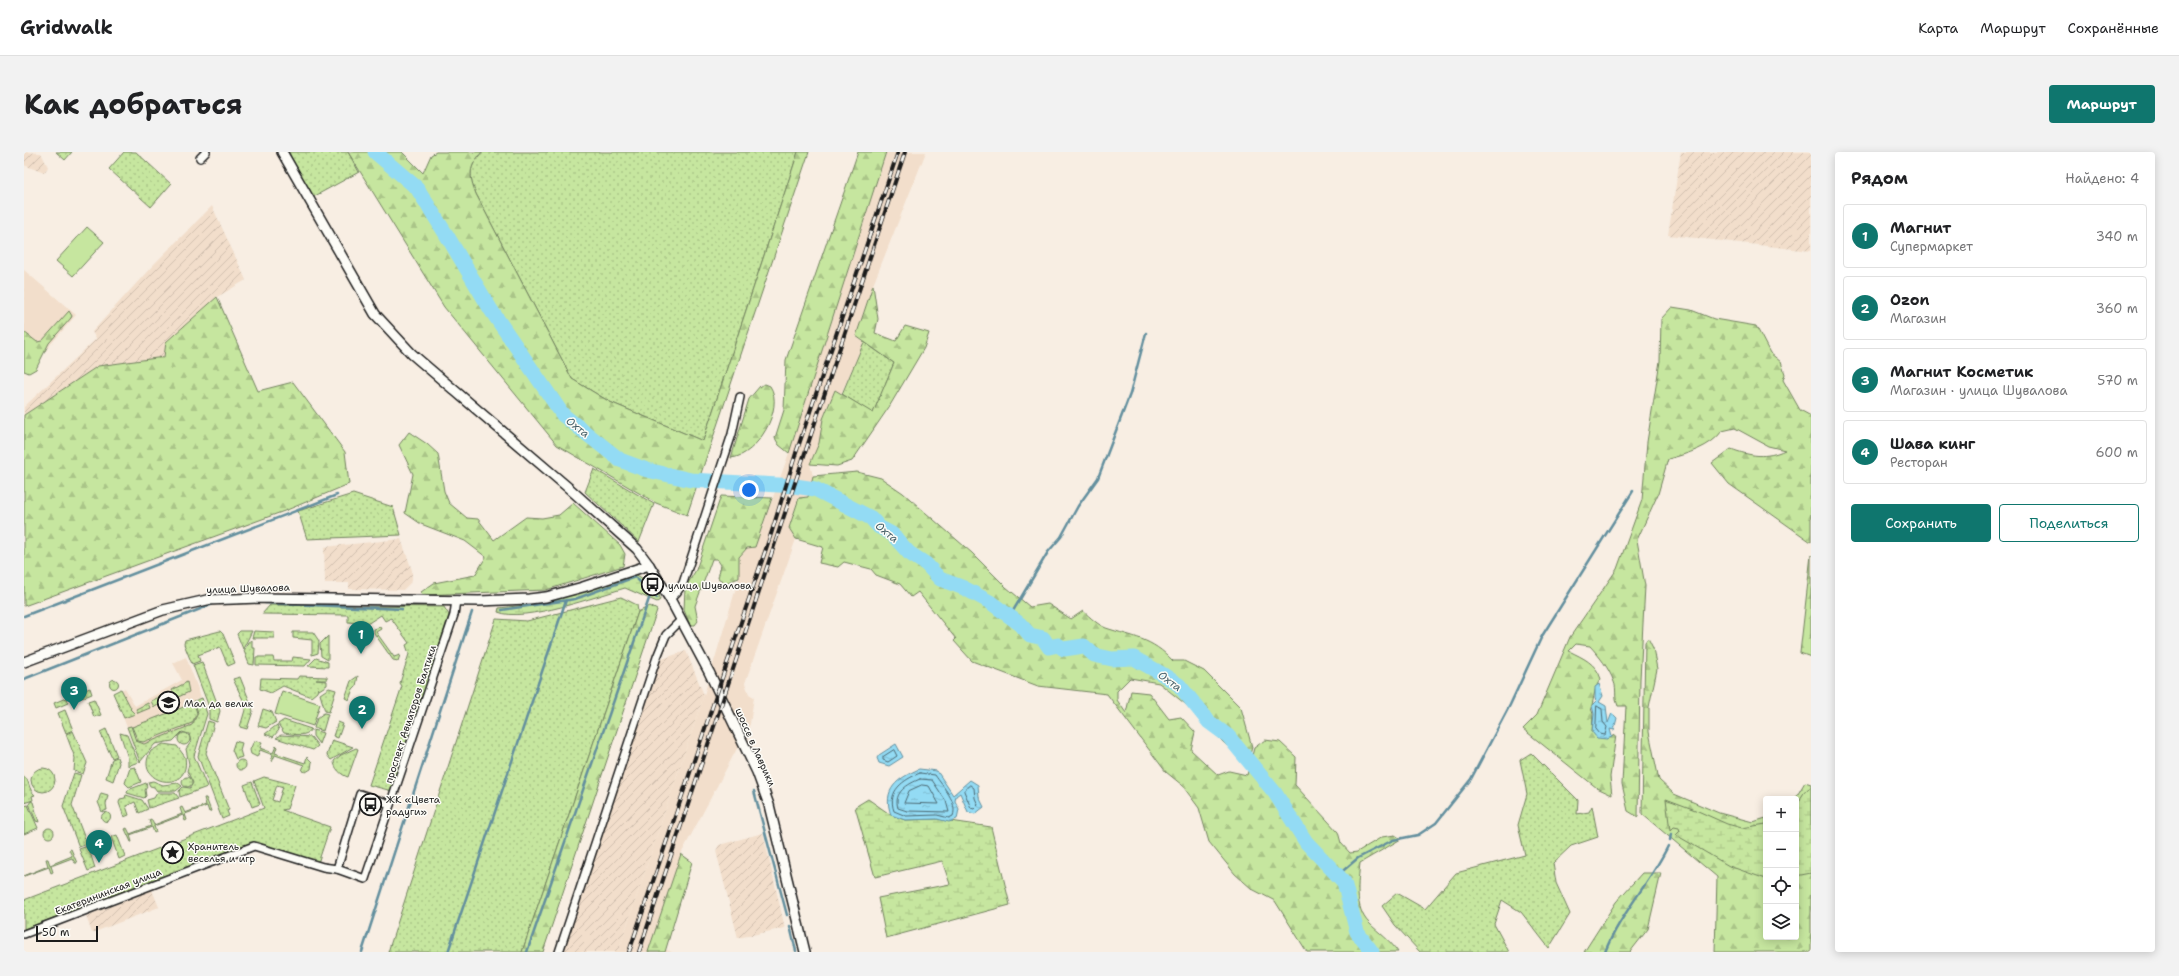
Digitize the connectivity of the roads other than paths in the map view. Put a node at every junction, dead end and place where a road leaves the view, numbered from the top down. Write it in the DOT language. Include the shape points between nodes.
graph roads {
  1 [pos="206,152"];
  2 [pos="282,152"];
  3 [pos="200,158"];
  4 [pos="740,397"];
  5 [pos="649,565"];
  6 [pos="670,599"];
  7 [pos="456,600"];
  8 [pos="681,620"];
  9 [pos="24,662"];
  10 [pos="390,804"];
  11 [pos="337,869"];
  12 [pos="365,879"];
  13 [pos="24,934"];
  14 [pos="559,952"];
  15 [pos="806,952"];
  1 -- 3 [label="street"];
  2 -- 5 [label="street, шоссе в Лаврики" via="375,314 412,354 571,490 637,549"];
  4 -- 6 [label="street" via="732,434 683,582"];
  5 -- 6 [label="street, шоссе в Лаврики"];
  5 -- 7 [label="street, улица Шувалова" via="546,597"];
  6 -- 8 [label="street, шоссе в Лаврики"];
  7 -- 9 [label="street, улица Шувалова" via="207,600 163,610"];
  7 -- 10 [label="street, проспект Авиаторов Балтики" via="454,615"];
  8 -- 14 [label="street" via="666,635 657,657"];
  8 -- 15 [label="street, шоссе в Лаврики" via="757,772 769,805"];
  10 -- 11 [label="street" via="360,794"];
  10 -- 12 [label="street, проспект Авиаторов Балтики"];
  11 -- 12 [label="street, Екатерининская улица"];
  11 -- 13 [label="street, Екатерининская улица" via="254,846"];
}
